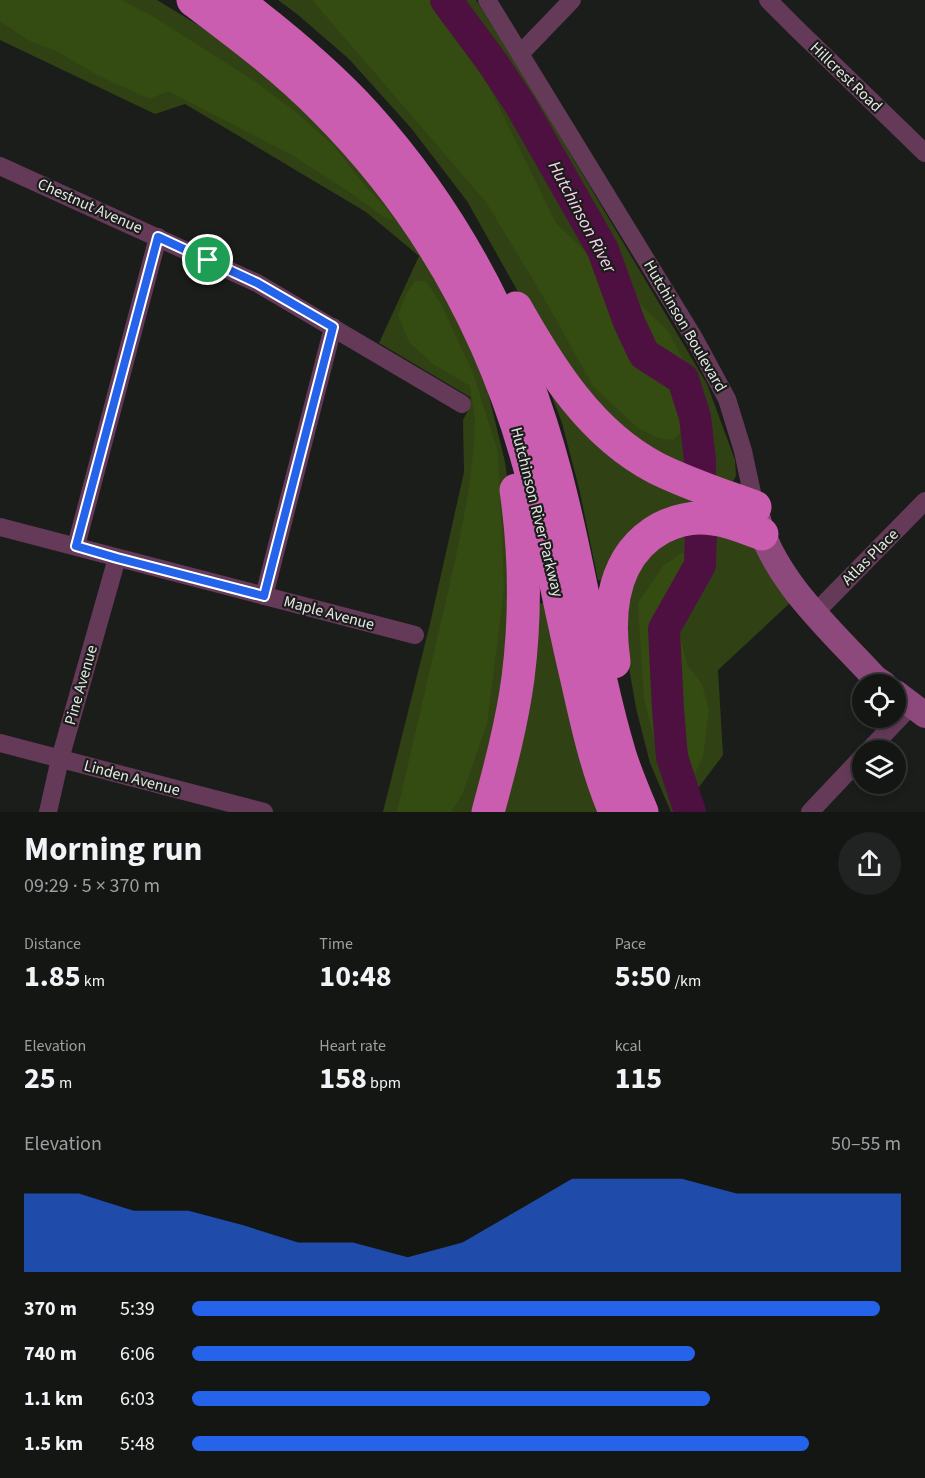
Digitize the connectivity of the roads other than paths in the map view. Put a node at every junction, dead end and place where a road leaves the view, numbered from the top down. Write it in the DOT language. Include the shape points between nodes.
graph roads {
  1 [pos="193,0"];
  2 [pos="236,0"];
  3 [pos="487,0"];
  4 [pos="572,0"];
  5 [pos="768,0"];
  6 [pos="521,53"];
  7 [pos="925,153"];
  8 [pos="398,154"];
  9 [pos="0,166"];
  10 [pos="158,237"];
  11 [pos="333,327"];
  12 [pos="490,352"];
  13 [pos="462,404"];
  14 [pos="925,501"];
  15 [pos="758,520"];
  16 [pos="0,526"];
  17 [pos="76,546"];
  18 [pos="117,558"];
  19 [pos="264,596"];
  20 [pos="815,613"];
  21 [pos="415,635"];
  22 [pos="871,674"];
  23 [pos="911,704"];
  24 [pos="878,740"];
  25 [pos="0,743"];
  26 [pos="60,759"];
  27 [pos="852,768"];
  28 [pos="48,812"];
  29 [pos="264,812"];
  30 [pos="488,812"];
  31 [pos="615,812"];
  32 [pos="642,812"];
  33 [pos="651,812"];
  34 [pos="810,812"];
  1 -- 12 [label="highway, Hutchinson River Parkway" via="288,75 372,161 439,254"];
  2 -- 8 [label="highway, Hutchinson River Parkway" via="339,88"];
  3 -- 6 [label="street, Hutchinson Boulevard"];
  4 -- 6 [label="street"];
  5 -- 7 [label="street, Hillcrest Road"];
  6 -- 15 [label="street, Hutchinson Boulevard" via="727,399"];
  8 -- 15 [label="highway" via="464,220 551,368 599,425 626,449 658,469"];
  8 -- 32 [label="highway, Hutchinson River Parkway" via="440,209 466,253 497,310 526,377 562,498 609,714 626,774"];
  9 -- 10 [label="street, Chestnut Avenue"];
  10 -- 11 [label="street, Chestnut Avenue" via="257,283"];
  10 -- 17 [label="street"];
  11 -- 13 [label="street, Chestnut Avenue"];
  11 -- 19 [label="street"];
  12 -- 30 [label="highway" via="517,497 524,610 514,699"];
  12 -- 31 [label="highway, Hutchinson River Parkway" via="531,473 584,712"];
  14 -- 20 [label="street, Atlas Place"];
  15 -- 20 [label="street, Hutchinson Boulevard" via="793,588"];
  15 -- 33 [label="highway" via="735,524 715,519 676,521 655,531 636,548 617,581 611,618 615,673"];
  16 -- 17 [label="street, Maple Avenue"];
  17 -- 18 [label="street, Maple Avenue"];
  18 -- 19 [label="street, Maple Avenue"];
  18 -- 26 [label="street, Pine Avenue"];
  19 -- 21 [label="street, Maple Avenue"];
  20 -- 22 [label="street, Hutchinson Boulevard"];
  23 -- 24 [label="street"];
  25 -- 26 [label="street, Linden Avenue"];
  26 -- 28 [label="street, Pine Avenue"];
  26 -- 29 [label="street, Linden Avenue"];
  27 -- 34 [label="street"];
}
